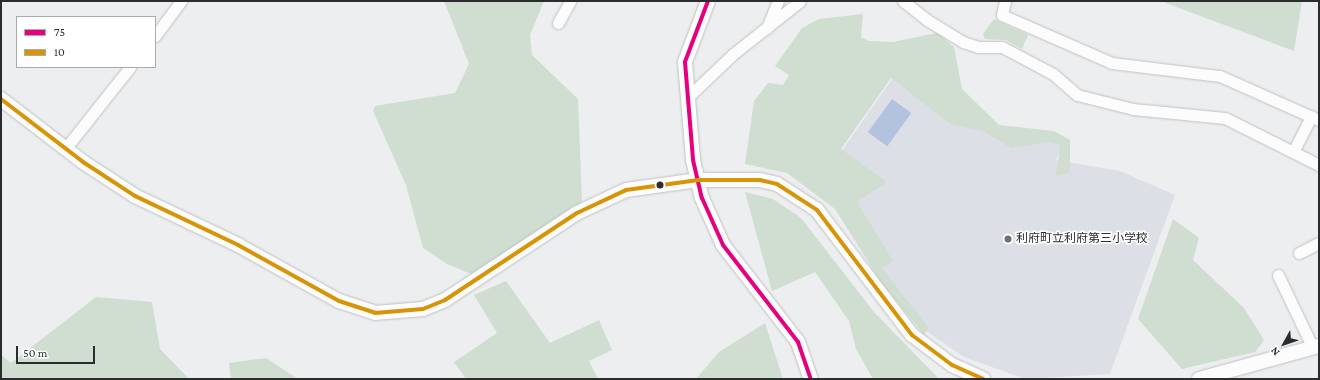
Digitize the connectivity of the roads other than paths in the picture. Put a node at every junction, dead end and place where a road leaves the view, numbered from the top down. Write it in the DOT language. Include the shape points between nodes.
graph roads {
  1 [pos="181,1"];
  2 [pos="570,1"];
  3 [pos="708,1"];
  4 [pos="778,1"];
  5 [pos="800,1"];
  6 [pos="904,1"];
  7 [pos="1005,1"];
  8 [pos="558,23"];
  9 [pos="767,28"];
  10 [pos="156,35"];
  11 [pos="129,68"];
  12 [pos="688,97"];
  13 [pos="1,99"];
  14 [pos="1315,118"];
  15 [pos="65,149"];
  16 [pos="1294,150"];
  17 [pos="1319,165"];
  18 [pos="698,180"];
  19 [pos="1319,243"];
  20 [pos="1299,253"];
  21 [pos="1278,275"];
  22 [pos="1316,347"];
  23 [pos="811,379"];
  24 [pos="983,379"];
  25 [pos="1199,379"];
  1 -- 10 [label="street"];
  2 -- 8 [label="street"];
  3 -- 12 [label="street" via="685,62"];
  4 -- 9 [label="street"];
  5 -- 9 [label="street"];
  6 -- 16 [label="street" via="927,20 963,42 978,47 1002,47 1053,74 1077,95 1133,109 1225,118"];
  7 -- 14 [label="street" via="1002,15 1112,62 1220,76"];
  9 -- 12 [label="street" via="733,54"];
  11 -- 15 [label="street"];
  12 -- 18 [label="street"];
  13 -- 15 [label="street"];
  14 -- 16 [label="street"];
  15 -- 18 [label="street" via="135,196 245,249 339,301 375,313 423,309 445,300 606,197 645,186"];
  16 -- 17 [label="street"];
  18 -- 23 [label="street" via="723,245 790,329 804,355"];
  18 -- 24 [label="street" via="760,180 808,201 837,234 912,335 952,365"];
  19 -- 20 [label="street"];
  21 -- 22 [label="street"];
  22 -- 25 [label="street"];
}
